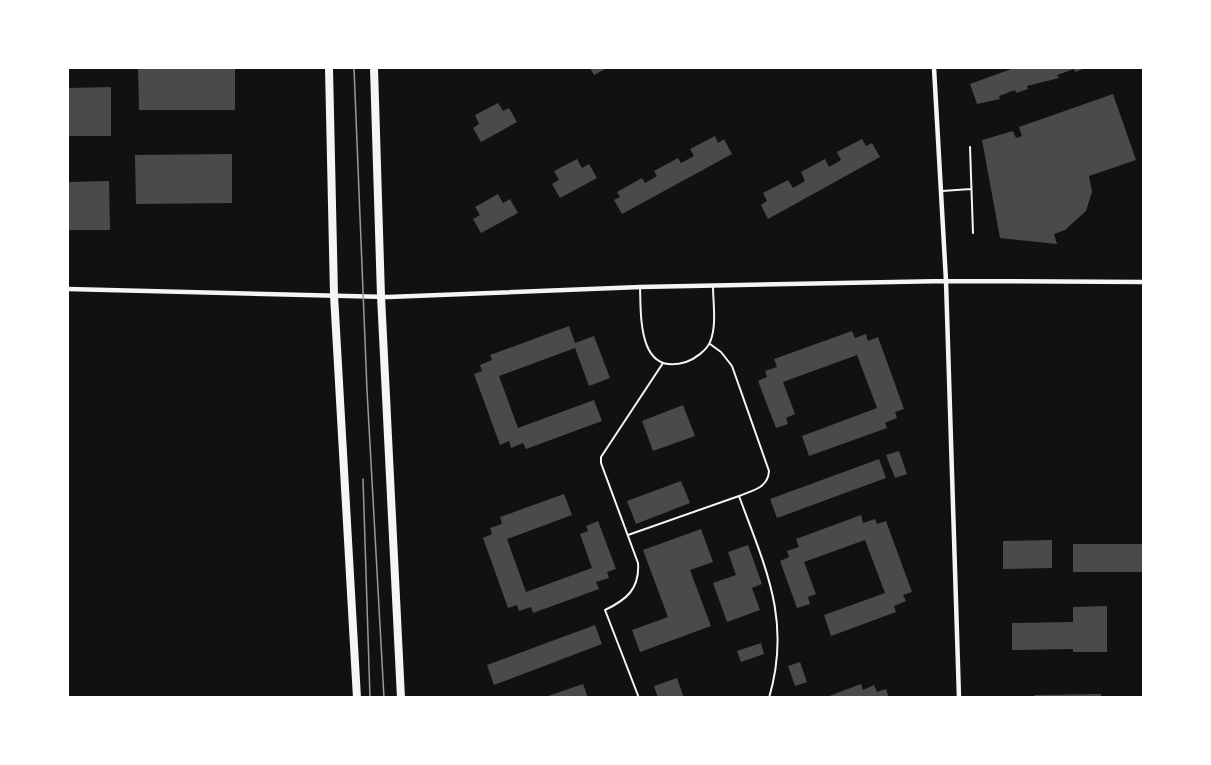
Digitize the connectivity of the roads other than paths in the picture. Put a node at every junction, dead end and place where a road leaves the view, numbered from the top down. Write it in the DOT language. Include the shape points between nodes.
graph roads {
  1 [pos="329,68"];
  2 [pos="374,68"];
  3 [pos="934,68"];
  4 [pos="970,147"];
  5 [pos="971,189"];
  6 [pos="939,191"];
  7 [pos="973,234"];
  8 [pos="946,281"];
  9 [pos="1143,282"];
  10 [pos="713,286"];
  11 [pos="640,287"];
  12 [pos="68,290"];
  13 [pos="334,295"];
  14 [pos="381,296"];
  15 [pos="710,344"];
  16 [pos="663,363"];
  17 [pos="739,496"];
  18 [pos="628,536"];
  19 [pos="357,698"];
  20 [pos="401,698"];
  21 [pos="639,698"];
  22 [pos="769,698"];
  23 [pos="959,698"];
  1 -- 13 [label="main road"];
  2 -- 14 [label="main road"];
  3 -- 6 [label="street"];
  4 -- 5 [label="lane"];
  5 -- 6 [label="lane"];
  5 -- 7 [label="lane"];
  6 -- 8 [label="street"];
  8 -- 9 [label="street"];
  8 -- 10 [label="street"];
  8 -- 23 [label="street"];
  10 -- 11 [label="street"];
  10 -- 15 [label="lane"];
  11 -- 14 [label="street"];
  11 -- 16 [label="lane" via="642,333 653,355"];
  12 -- 13 [label="street"];
  13 -- 14 [label="street"];
  13 -- 19 [label="main road"];
  14 -- 20 [label="main road"];
  15 -- 16 [label="lane" via="689,361"];
  15 -- 17 [label="lane" via="732,366 769,471 764,484"];
  16 -- 18 [label="lane" via="600,456"];
  17 -- 18 [label="lane"];
  17 -- 22 [label="lane" via="774,594 779,649"];
  18 -- 21 [label="lane" via="638,563 636,582 623,601 605,610"];
}
